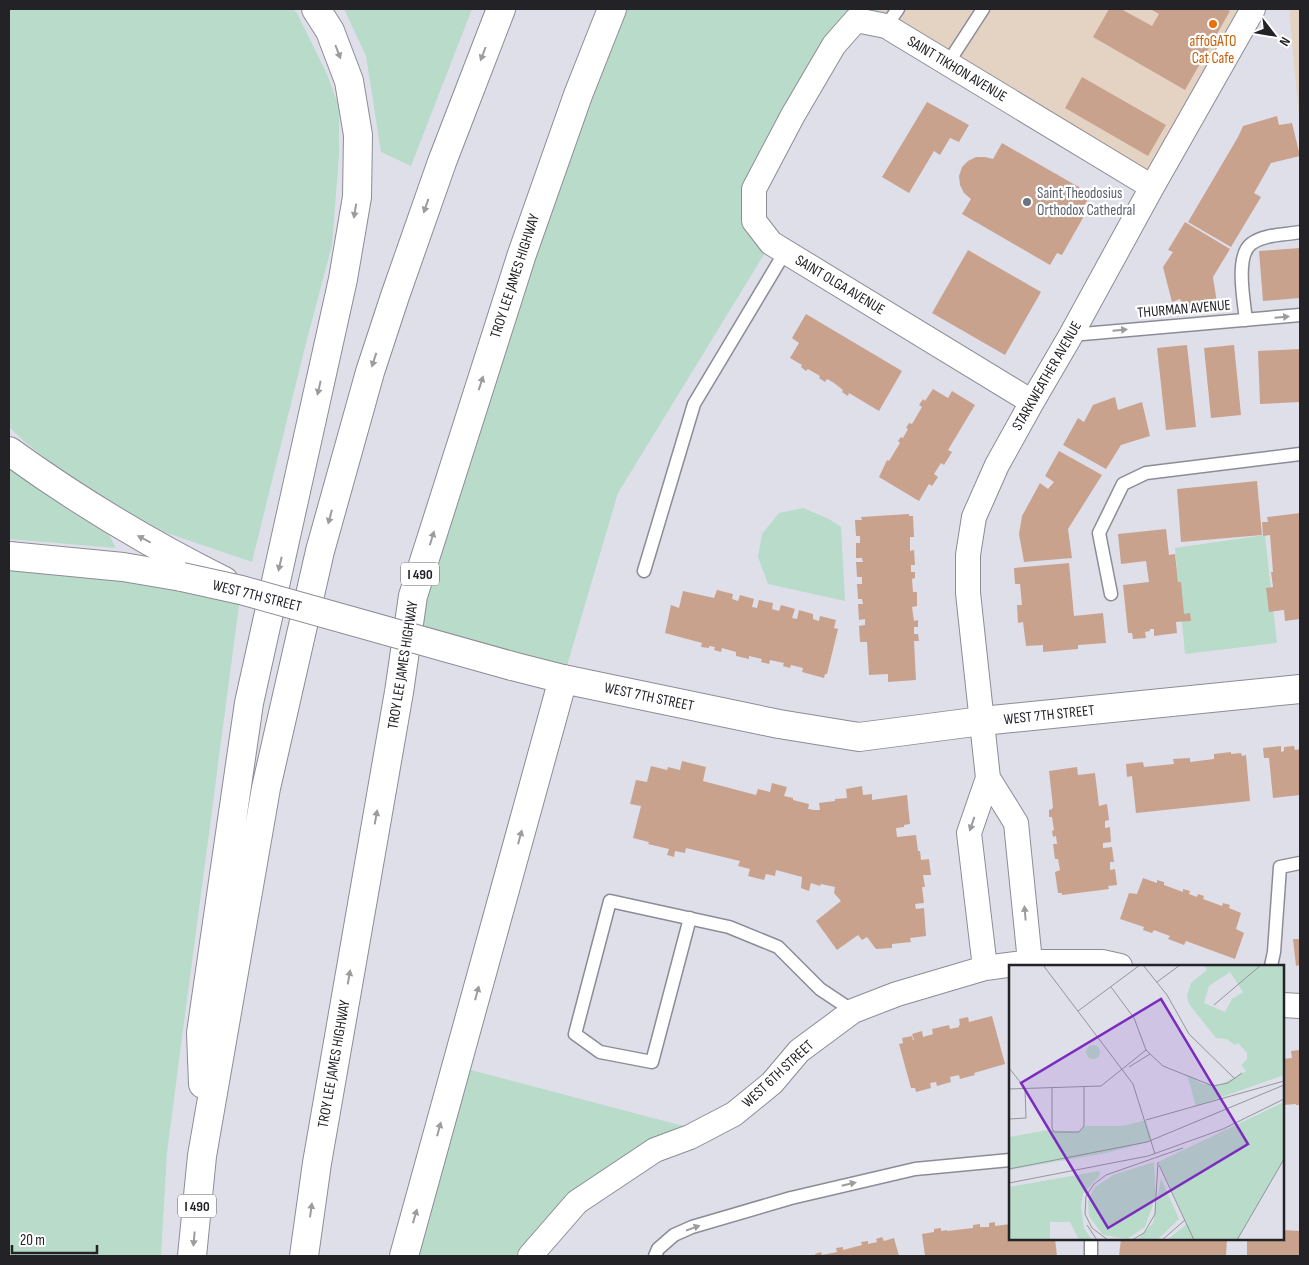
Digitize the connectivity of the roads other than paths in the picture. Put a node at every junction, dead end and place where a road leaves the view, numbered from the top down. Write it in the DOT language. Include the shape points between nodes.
graph roads {
  1 [pos="316,9"];
  2 [pos="501,9"];
  3 [pos="612,9"];
  4 [pos="983,9"];
  5 [pos="1253,9"];
  6 [pos="892,17"];
  7 [pos="948,63"];
  8 [pos="793,115"];
  9 [pos="1152,187"];
  10 [pos="1300,232"];
  11 [pos="785,252"];
  12 [pos="1300,316"];
  13 [pos="1246,320"];
  14 [pos="1071,335"];
  15 [pos="1032,402"];
  16 [pos="9,452"];
  17 [pos="1300,454"];
  18 [pos="9,556"];
  19 [pos="185,570"];
  20 [pos="644,571"];
  21 [pos="1110,594"];
  22 [pos="563,679"];
  23 [pos="1300,689"];
  24 [pos="982,722"];
  25 [pos="988,778"];
  26 [pos="1300,863"];
  27 [pos="690,918"];
  28 [pos="1030,962"];
  29 [pos="1116,965"];
  30 [pos="1271,965"];
  31 [pos="985,968"];
  32 [pos="1284,1005"];
  33 [pos="1300,1006"];
  34 [pos="854,1011"];
  35 [pos="202,1156"];
  36 [pos="1009,1160"];
  37 [pos="1090,1240"];
  38 [pos="192,1256"];
  39 [pos="304,1256"];
  40 [pos="404,1256"];
  41 [pos="530,1256"];
  42 [pos="655,1256"];
  43 [pos="1091,1256"];
  1 -- 35 [label="main road, one-way" via="330,31 349,82 358,135 357,197 343,279 249,703 201,1033"];
  2 -- 35 [label="main road, I 490, one-way" via="442,162 392,306 320,551 266,788"];
  39 -- 3 [label="main road, TROY LEE JAMES HIGHWAY / I 490, one-way" via="414,596 522,254"];
  4 -- 7 [label="lane"];
  5 -- 9 [label="street, STARKWEATHER AVENUE"];
  6 -- 7 [label="street, SAINT TIKHON AVENUE"];
  6 -- 8 [label="street, SAINT TIKHON AVENUE" via="856,20 834,45"];
  7 -- 9 [label="street, SAINT TIKHON AVENUE"];
  8 -- 11 [label="street, SAINT OLGA AVENUE" via="754,188 754,221 771,243"];
  9 -- 14 [label="street, STARKWEATHER AVENUE"];
  10 -- 13 [label="lane" via="1271,236 1246,249 1242,271"];
  11 -- 15 [label="street, SAINT OLGA AVENUE"];
  11 -- 20 [label="lane" via="694,404"];
  13 -- 12 [label="lane, THURMAN AVENUE, one-way"];
  14 -- 13 [label="lane, THURMAN AVENUE, one-way"];
  14 -- 15 [label="street, STARKWEATHER AVENUE"];
  15 -- 24 [label="street, STARKWEATHER AVENUE" via="997,465 974,517 968,555 968,592"];
  19 -- 16 [label="main road, one-way"];
  17 -- 21 [label="lane" via="1146,473 1123,484 1099,533"];
  18 -- 19 [label="main road, WEST 7TH STREET"];
  19 -- 22 [label="main road, WEST 7TH STREET, bridge" via="241,590"];
  22 -- 24 [label="main road, WEST 7TH STREET" via="779,724 859,737"];
  40 -- 22 [label="main road, one-way"];
  23 -- 24 [label="main road, WEST 7TH STREET"];
  24 -- 25 [label="street, STARKWEATHER AVENUE"];
  28 -- 25 [label="street, STARKWEATHER AVENUE, one-way" via="1016,824"];
  25 -- 31 [label="street, STARKWEATHER AVENUE, one-way" via="969,833"];
  26 -- 30 [label="lane" via="1280,867"];
  27 -- 27 [label="lane" via="610,901 575,1034 600,1052 652,1062"];
  27 -- 34 [label="lane" via="729,926 778,947 820,988"];
  28 -- 29 [label="street, WEST 6TH STREET" via="1102,962"];
  28 -- 31 [label="street, WEST 6TH STREET"];
  31 -- 34 [label="street, WEST 6TH STREET"];
  32 -- 33 [label="street"];
  34 -- 41 [label="street, WEST 6TH STREET" via="799,1051 772,1083 734,1114 690,1137 655,1150 577,1202"];
  35 -- 38 [label="main road, I 490, one-way"];
  42 -- 36 [label="lane, one-way" via="674,1235 692,1227 791,1198 915,1169"];
  37 -- 43 [label="lane"];
}
